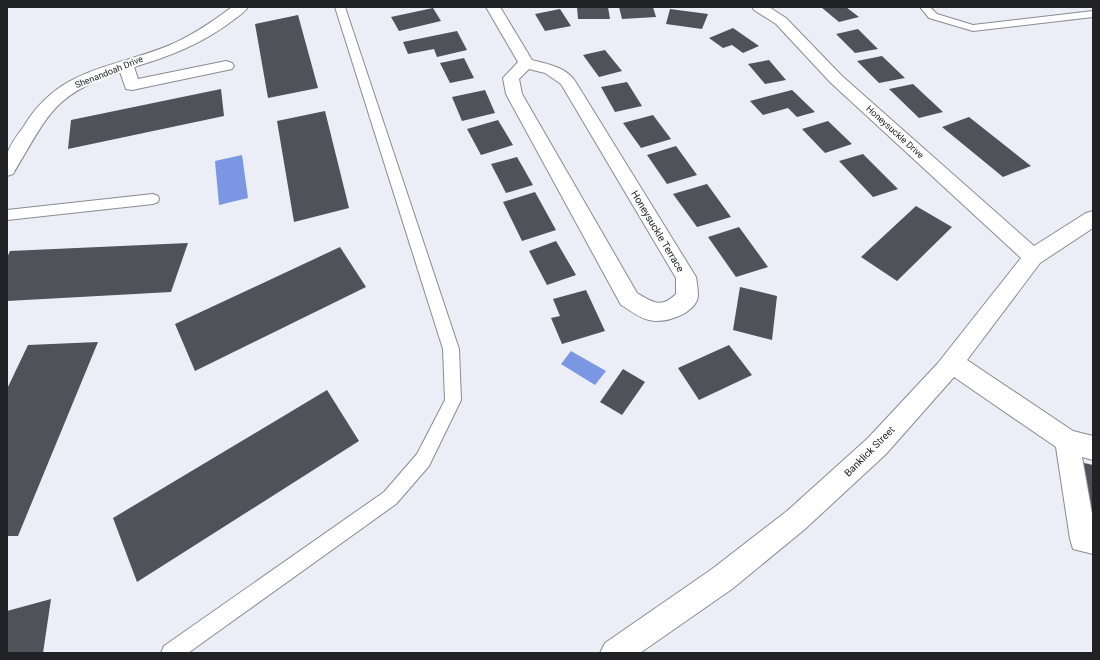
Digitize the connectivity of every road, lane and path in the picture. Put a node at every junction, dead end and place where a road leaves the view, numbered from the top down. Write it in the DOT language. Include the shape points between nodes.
graph roads {
  1 [pos="241,7"];
  2 [pos="340,7"];
  3 [pos="493,7"];
  4 [pos="758,7"];
  5 [pos="925,7"];
  6 [pos="1093,14"];
  7 [pos="526,63"];
  8 [pos="124,64"];
  9 [pos="226,66"];
  10 [pos="7,170"];
  11 [pos="153,199"];
  12 [pos="7,216"];
  13 [pos="1093,218"];
  14 [pos="1033,257"];
  15 [pos="952,362"];
  16 [pos="1067,441"];
  17 [pos="1093,448"];
  18 [pos="1088,540"];
  19 [pos="171,653"];
  20 [pos="615,653"];
  1 -- 8 [label="street, Shenandoah Drive" via="190,42"];
  2 -- 19 [label="lane" via="450,349 452,400 423,460 390,498"];
  3 -- 7 [label="street"];
  4 -- 14 [label="street, Honeysuckle Drive" via="781,21 836,79"];
  5 -- 6 [label="lane" via="933,16 972,28"];
  7 -- 7 [label="street, Honeysuckle Terrace" via="511,78 514,94 629,299 650,312 674,310 687,297 686,277 567,81 552,70"];
  8 -- 9 [label="street" via="132,85"];
  8 -- 10 [label="street, Shenandoah Drive" via="63,92 46,107"];
  11 -- 12 [label="lane"];
  13 -- 14 [label="street, Banklick Street"];
  14 -- 15 [label="street, Banklick Street"];
  15 -- 16 [label="street"];
  15 -- 20 [label="street, Banklick Street" via="876,446 796,520 722,579"];
  16 -- 17 [label="street"];
  16 -- 18 [label="street"];
}
